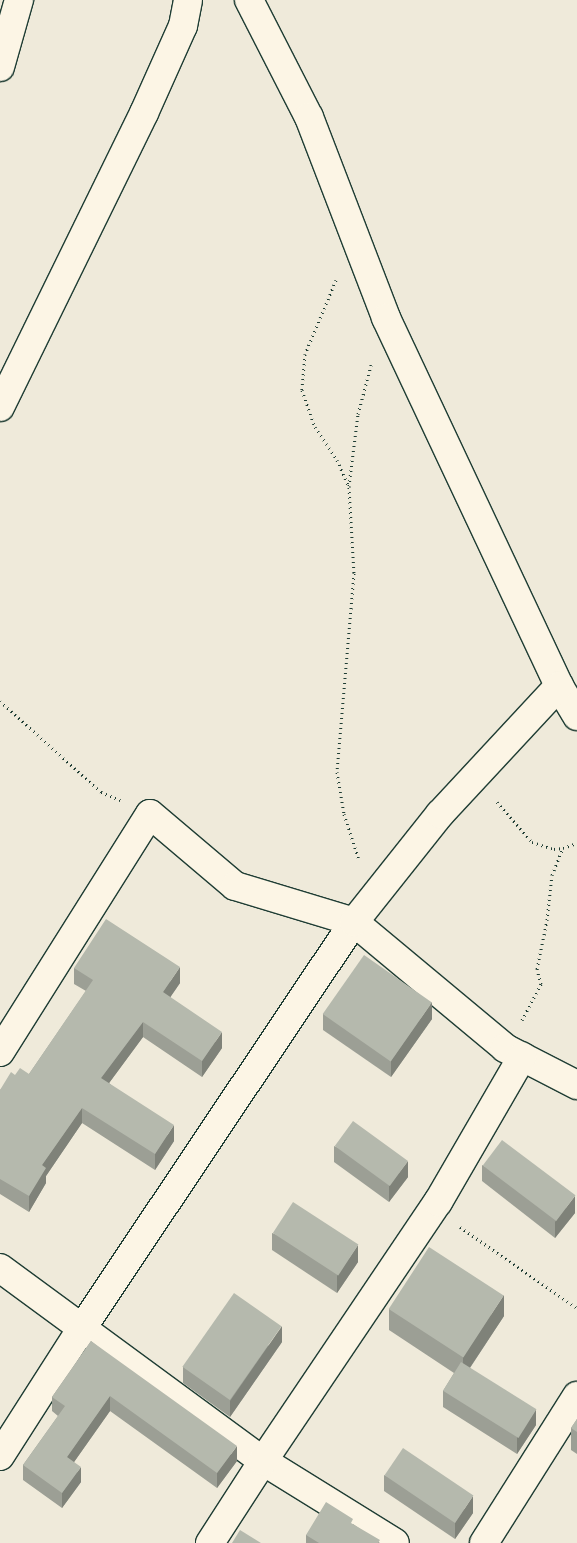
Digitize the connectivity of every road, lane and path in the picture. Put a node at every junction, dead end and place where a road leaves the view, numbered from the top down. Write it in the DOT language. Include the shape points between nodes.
graph roads {
  1 [pos="20,0"];
  2 [pos="188,0"];
  3 [pos="249,0"];
  4 [pos="0,67"];
  5 [pos="356,236"];
  6 [pos="386,318"];
  7 [pos="0,406"];
  8 [pos="349,487"];
  9 [pos="559,686"];
  10 [pos="0,701"];
  11 [pos="577,716"];
  12 [pos="476,773"];
  13 [pos="150,814"];
  14 [pos="577,843"];
  15 [pos="564,848"];
  16 [pos="372,901"];
  17 [pos="354,922"];
  18 [pos="0,1052"];
  19 [pos="513,1052"];
  20 [pos="577,1085"];
  21 [pos="438,1202"];
  22 [pos="0,1268"];
  23 [pos="577,1308"];
  24 [pos="82,1328"];
  25 [pos="577,1396"];
  26 [pos="0,1456"];
  27 [pos="262,1461"];
  28 [pos="210,1543"];
  29 [pos="394,1543"];
  30 [pos="484,1543"];
  1 -- 4 [label="street"];
  2 -- 7 [label="street" via="183,26 144,113"];
  3 -- 5 [label="street" via="309,117"];
  5 -- 6 [label="street"];
  5 -- 8 [label="path" via="306,354 302,390 315,427 337,460"];
  6 -- 8 [label="path" via="363,389"];
  6 -- 9 [label="street"];
  8 -- 16 [label="path" via="354,573 337,772 344,814"];
  9 -- 11 [label="street"];
  9 -- 12 [label="street"];
  10 -- 13 [label="path" via="102,792"];
  12 -- 15 [label="path" via="532,842 554,849"];
  12 -- 16 [label="street"];
  13 -- 17 [label="street" via="235,886"];
  13 -- 18 [label="street"];
  14 -- 15 [label="path"];
  15 -- 19 [label="path" via="552,875 537,969 541,984"];
  16 -- 17 [label="street"];
  17 -- 19 [label="street"];
  17 -- 24 [label="street"];
  19 -- 20 [label="street"];
  19 -- 21 [label="street"];
  21 -- 23 [label="path" via="461,1227"];
  21 -- 27 [label="street"];
  22 -- 24 [label="street"];
  24 -- 26 [label="street"];
  24 -- 27 [label="street"];
  25 -- 30 [label="street"];
  27 -- 28 [label="street"];
  27 -- 29 [label="street"];
}
